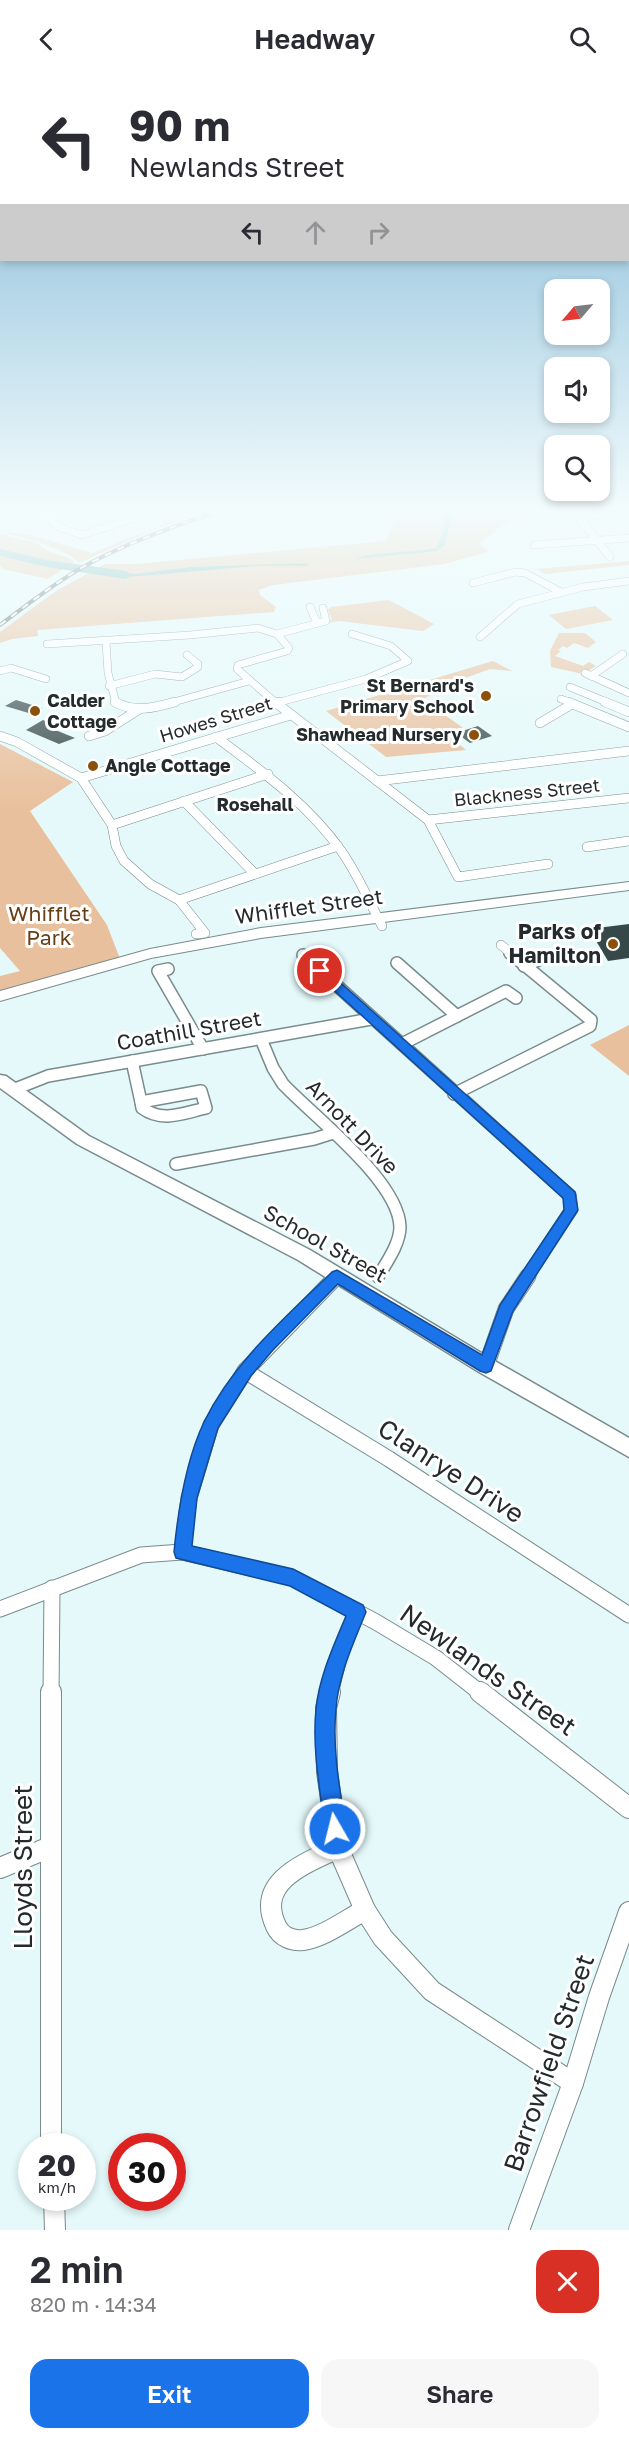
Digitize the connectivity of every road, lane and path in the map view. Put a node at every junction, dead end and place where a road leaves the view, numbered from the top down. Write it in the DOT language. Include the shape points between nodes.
graph roads {
  1 [pos="311,608"];
  2 [pos="322,608"];
  3 [pos="513,608"];
  4 [pos="317,623"];
  5 [pos="277,634"];
  6 [pos="352,634"];
  7 [pos="480,637"];
  8 [pos="106,642"];
  9 [pos="46,644"];
  10 [pos="623,654"];
  11 [pos="187,655"];
  12 [pos="0,671"];
  13 [pos="46,679"];
  14 [pos="249,681"];
  15 [pos="109,686"];
  16 [pos="570,687"];
  17 [pos="629,693"];
  18 [pos="561,699"];
  19 [pos="602,701"];
  20 [pos="276,703"];
  21 [pos="572,704"];
  22 [pos="591,707"];
  23 [pos="138,710"];
  24 [pos="629,712"];
  25 [pos="291,715"];
  26 [pos="540,723"];
  27 [pos="629,727"];
  28 [pos="0,736"];
  29 [pos="89,736"];
  30 [pos="216,737"];
  31 [pos="629,751"];
  32 [pos="268,774"];
  33 [pos="81,778"];
  34 [pos="377,780"];
  35 [pos="629,798"];
  36 [pos="184,801"];
  37 [pos="428,820"];
  38 [pos="112,825"];
  39 [pos="629,841"];
  40 [pos="338,846"];
  41 [pos="587,847"];
  42 [pos="548,864"];
  43 [pos="255,874"];
  44 [pos="629,886"];
  45 [pos="629,894"];
  46 [pos="179,900"];
  47 [pos="380,922"];
  48 [pos="196,934"];
  49 [pos="501,945"];
  50 [pos="303,955"];
  51 [pos="543,958"];
  52 [pos="397,963"];
  53 [pos="524,966"];
  54 [pos="168,969"];
  55 [pos="0,996"];
  56 [pos="516,998"];
  57 [pos="0,1003"];
  58 [pos="457,1016"];
  59 [pos="371,1019"];
  60 [pos="261,1039"];
  61 [pos="402,1044"];
  62 [pos="203,1049"];
  63 [pos="132,1060"];
  64 [pos="7,1084"];
  65 [pos="454,1094"];
  66 [pos="141,1102"];
  67 [pos="333,1133"];
  68 [pos="176,1164"];
  69 [pos="337,1276"];
  70 [pos="378,1277"];
  71 [pos="486,1366"];
  72 [pos="245,1371"];
  73 [pos="629,1448"];
  74 [pos="182,1552"];
  75 [pos="52,1588"];
  76 [pos="0,1609"];
  77 [pos="357,1612"];
  78 [pos="629,1615"];
  79 [pos="629,1808"];
  80 [pos="50,1847"];
  81 [pos="338,1848"];
  82 [pos="0,1868"];
  83 [pos="365,1910"];
  84 [pos="629,1912"];
  85 [pos="573,2083"];
  86 [pos="51,2133"];
  87 [pos="54,2211"];
  88 [pos="55,2230"];
  89 [pos="519,2230"];
  1 -- 4 [label="street"];
  2 -- 4 [label="street" via="326,621"];
  3 -- 7 [label="street"];
  4 -- 5 [label="street"];
  5 -- 8 [label="street" via="258,628"];
  5 -- 14 [label="street" via="289,648 238,665 237,669"];
  6 -- 20 [label="street" via="377,640 404,654 408,662"];
  8 -- 9 [label="street"];
  8 -- 15 [label="street"];
  10 -- 17 [label="street" via="588,675"];
  11 -- 15 [label="street" via="198,667 182,677 154,674"];
  12 -- 13 [label="street" via="11,668"];
  14 -- 20 [label="street"];
  14 -- 23 [label="street" via="150,710"];
  15 -- 23 [label="street" via="116,703"];
  16 -- 19 [label="street"];
  18 -- 21 [label="street"];
  19 -- 22 [label="street"];
  19 -- 24 [label="street"];
  20 -- 25 [label="street"];
  21 -- 26 [label="street"];
  21 -- 27 [label="street"];
  23 -- 29 [label="street" via="105,731"];
  25 -- 30 [label="street, Howes Street"];
  25 -- 34 [label="street"];
  28 -- 33 [label="street"];
  30 -- 32 [label="street"];
  30 -- 33 [label="street, Howes Street"];
  31 -- 34 [label="street"];
  32 -- 36 [label="street"];
  32 -- 40 [label="street" via="316,819"];
  33 -- 38 [label="street"];
  34 -- 37 [label="street"];
  35 -- 37 [label="street, Blackness Street"];
  36 -- 38 [label="street"];
  36 -- 43 [label="street"];
  37 -- 42 [label="street" via="458,877"];
  38 -- 46 [label="street" via="116,846 132,869"];
  39 -- 41 [label="street"];
  40 -- 43 [label="street"];
  40 -- 47 [label="street" via="363,885"];
  43 -- 46 [label="street"];
  44 -- 47 [label="main road, Whifflet Street"];
  45 -- 47 [label="main road, Whifflet Street"];
  46 -- 48 [label="street" via="205,933"];
  47 -- 55 [label="main road, Whifflet Street" via="261,933 184,947"];
  47 -- 57 [label="main road, Whifflet Street" via="186,954"];
  49 -- 53 [label="street"];
  50 -- 59 [label="street"];
  51 -- 53 [label="street"];
  52 -- 58 [label="street"];
  53 -- 65 [label="street" via="591,1020 590,1026"];
  54 -- 62 [label="street" via="158,971"];
  56 -- 58 [label="street" via="506,991"];
  58 -- 61 [label="street"];
  59 -- 60 [label="street, Coathill Street"];
  59 -- 61 [label="street"];
  60 -- 62 [label="street, Coathill Street"];
  60 -- 67 [label="street, Arnott Drive" via="282,1083"];
  61 -- 65 [label="street"];
  62 -- 63 [label="street, Coathill Street"];
  63 -- 64 [label="street, Coathill Street"];
  63 -- 66 [label="street"];
  64 -- 69 [label="street, School Street" via="83,1140"];
  65 -- 71 [label="street" via="570,1196 571,1210 506,1309"];
  66 -- 66 [label="street" via="146,1112 159,1117 206,1108 201,1091"];
  67 -- 68 [label="street"];
  67 -- 70 [label="street, Arnott Drive" via="375,1176 398,1210 398,1238"];
  69 -- 71 [label="street, School Street"];
  69 -- 72 [label="street"];
  71 -- 73 [label="street, School Street"];
  72 -- 74 [label="street" via="211,1425 189,1498"];
  72 -- 78 [label="street, Clanrye Drive"];
  74 -- 75 [label="street, Newlands Street" via="141,1555"];
  74 -- 77 [label="street, Newlands Street" via="293,1578"];
  75 -- 76 [label="street, Newlands Street"];
  75 -- 80 [label="street, Lloyds Street"];
  77 -- 79 [label="street, Newlands Street" via="436,1658"];
  77 -- 81 [label="street" via="340,1653 326,1708 327,1772"];
  80 -- 82 [label="street"];
  80 -- 86 [label="street, Lloyds Street"];
  81 -- 83 [label="street"];
  81 -- 83 [label="street" via="285,1877 268,1904 273,1921 279,1934 291,1940 304,1940"];
  83 -- 85 [label="street" via="383,1938 432,1991"];
  84 -- 85 [label="street, Barrowfield Street"];
  85 -- 89 [label="street, Barrowfield Street"];
  87 -- 88 [label="street"];
}
